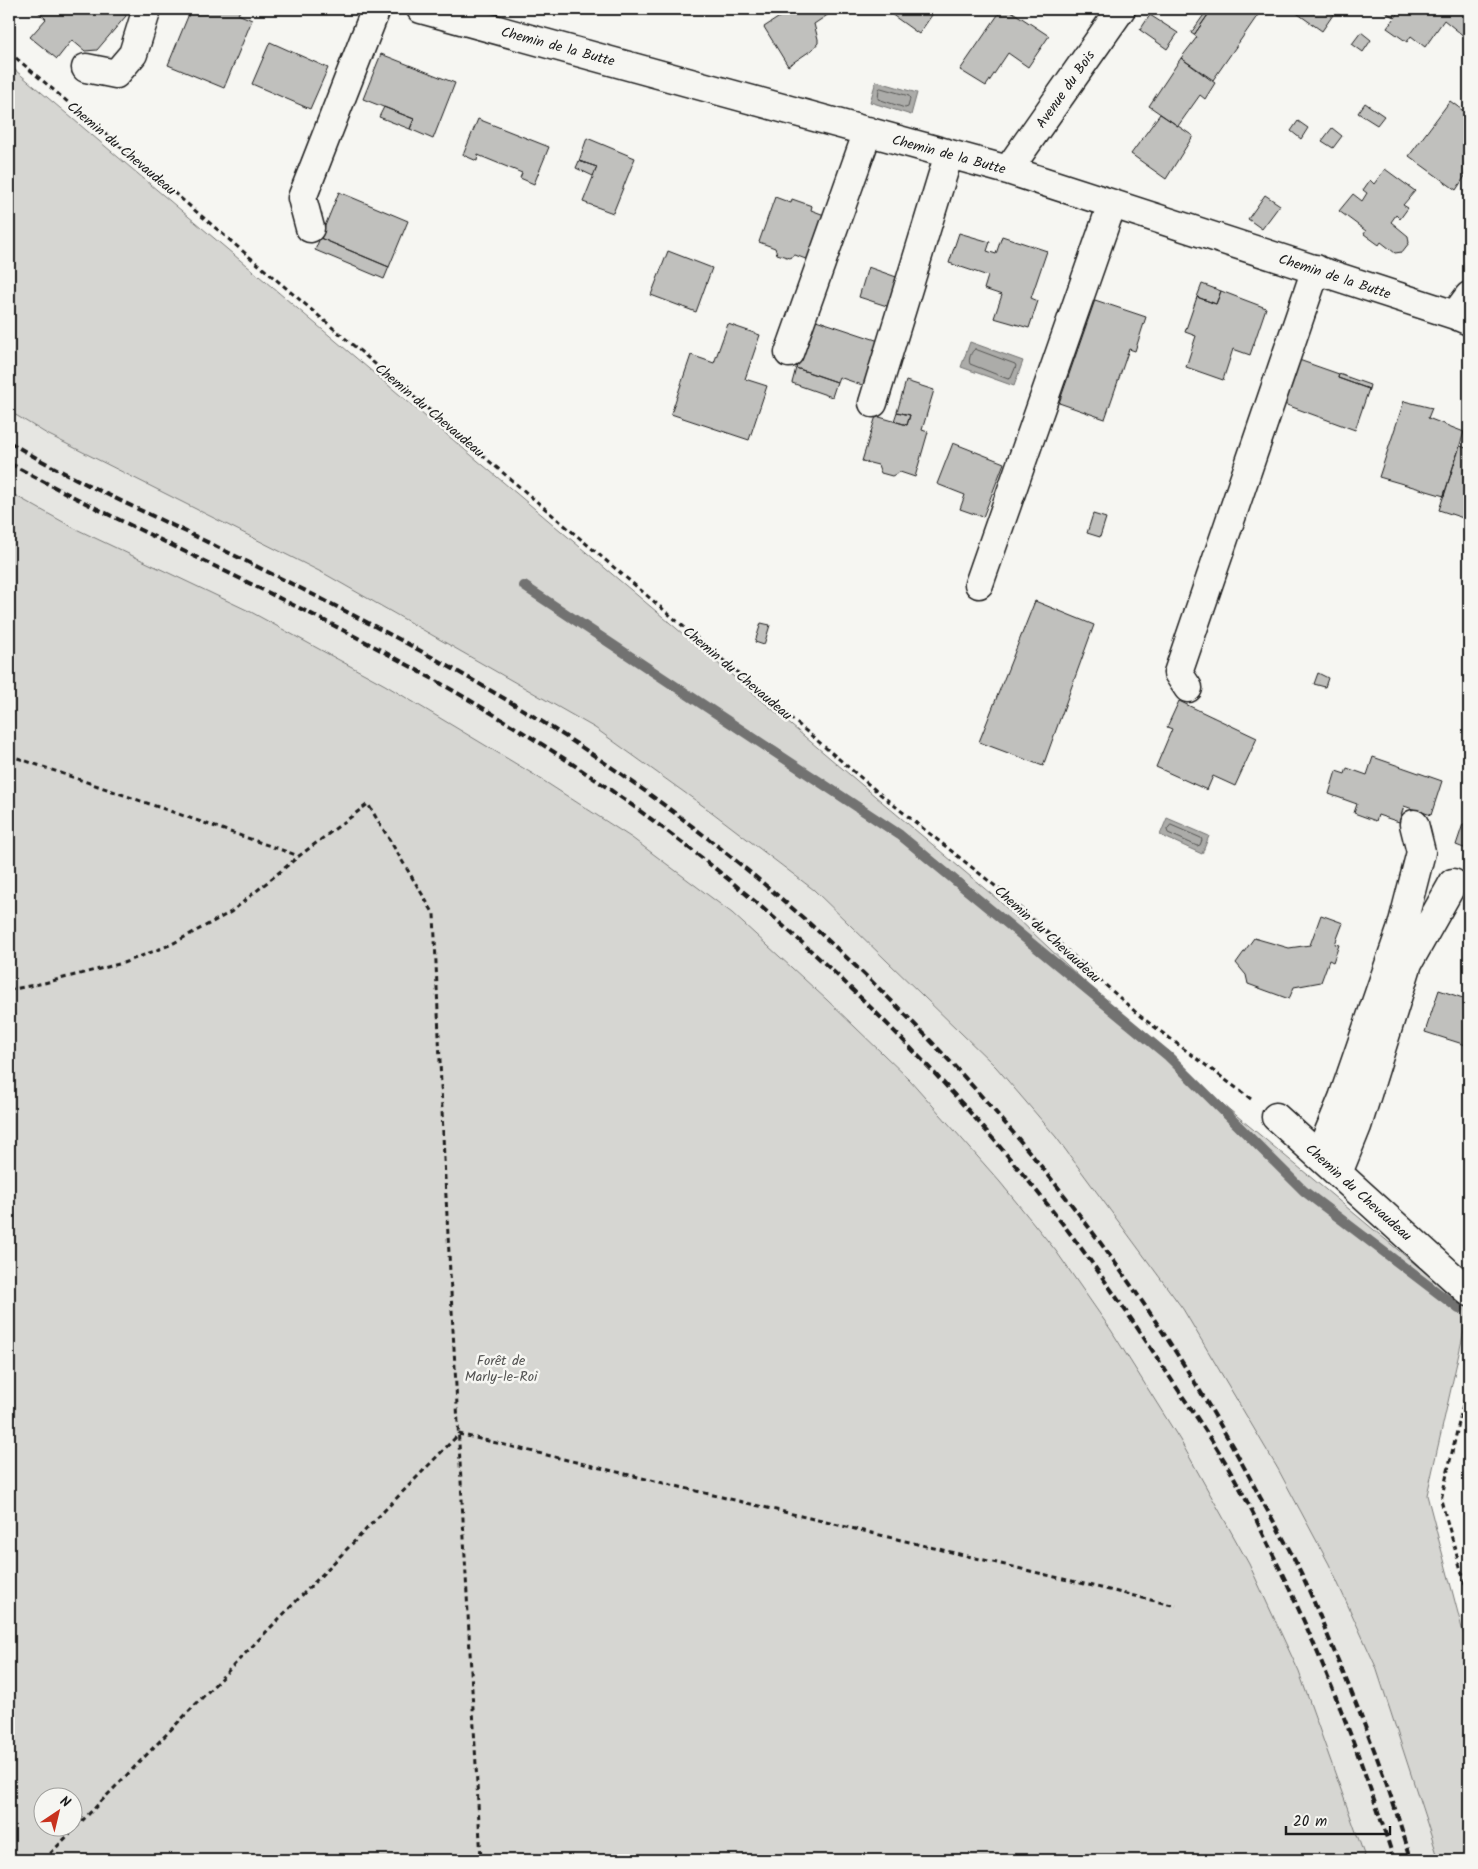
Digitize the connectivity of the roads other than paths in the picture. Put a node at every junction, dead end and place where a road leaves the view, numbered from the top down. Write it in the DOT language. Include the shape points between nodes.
graph roads {
  1 [pos="147,9"];
  2 [pos="376,9"];
  3 [pos="421,9"];
  4 [pos="1121,9"];
  5 [pos="86,68"];
  6 [pos="868,132"];
  7 [pos="949,154"];
  8 [pos="1008,170"];
  9 [pos="1108,202"];
  10 [pos="310,228"];
  11 [pos="1316,270"];
  12 [pos="1464,311"];
  13 [pos="789,353"];
  14 [pos="873,403"];
  15 [pos="1027,416"];
  16 [pos="979,584"];
  17 [pos="1188,688"];
  18 [pos="1414,824"];
  19 [pos="1453,883"];
  20 [pos="1276,1117"];
  21 [pos="1329,1165"];
  22 [pos="1469,1292"];
  1 -- 5 [label="street" via="134,54 116,74"];
  2 -- 10 [label="street" via="302,198"];
  3 -- 6 [label="street, Chemin de la Butte"];
  4 -- 8 [label="street, Avenue du Bois"];
  6 -- 7 [label="street, Chemin de la Butte"];
  6 -- 13 [label="street"];
  7 -- 8 [label="street, Chemin de la Butte"];
  7 -- 14 [label="street"];
  8 -- 9 [label="street, Chemin de la Butte"];
  9 -- 11 [label="street, Chemin de la Butte"];
  9 -- 15 [label="street"];
  9 -- 16 [label="street"];
  11 -- 12 [label="street, Chemin de la Butte"];
  11 -- 17 [label="street" via="1178,673"];
  18 -- 21 [label="street" via="1421,852 1401,930 1343,1098"];
  19 -- 21 [label="street" via="1408,963 1357,1126"];
  20 -- 21 [label="street, Chemin du Chevaudeau"];
  21 -- 22 [label="street, Chemin du Chevaudeau"];
}
